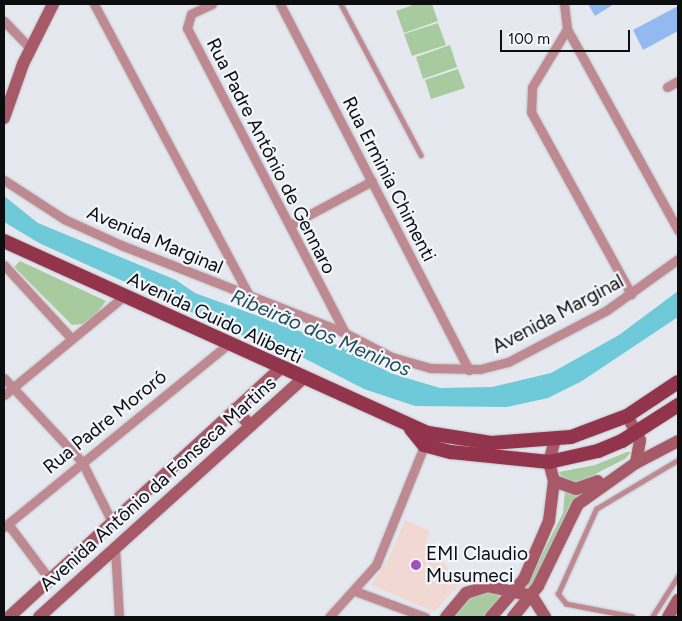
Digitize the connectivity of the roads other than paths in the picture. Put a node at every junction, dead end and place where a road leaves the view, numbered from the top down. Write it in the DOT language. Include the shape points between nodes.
graph roads {
  1 [pos="53,4"];
  2 [pos="94,4"];
  3 [pos="212,4"];
  4 [pos="280,4"];
  5 [pos="341,4"];
  6 [pos="564,4"];
  7 [pos="4,21"];
  8 [pos="567,29"];
  9 [pos="31,49"];
  10 [pos="678,81"];
  11 [pos="667,87"];
  12 [pos="4,118"];
  13 [pos="421,155"];
  14 [pos="4,180"];
  15 [pos="372,181"];
  16 [pos="290,225"];
  17 [pos="678,230"];
  18 [pos="4,241"];
  19 [pos="4,249"];
  20 [pos="30,253"];
  21 [pos="678,259"];
  22 [pos="4,265"];
  23 [pos="631,294"];
  24 [pos="124,296"];
  25 [pos="250,297"];
  26 [pos="345,333"];
  27 [pos="72,338"];
  28 [pos="228,344"];
  29 [pos="281,368"];
  30 [pos="469,370"];
  31 [pos="4,378"];
  32 [pos="302,379"];
  33 [pos="678,382"];
  34 [pos="13,388"];
  35 [pos="4,395"];
  36 [pos="678,405"];
  37 [pos="235,409"];
  38 [pos="627,416"];
  39 [pos="251,426"];
  40 [pos="638,429"];
  41 [pos="426,439"];
  42 [pos="555,439"];
  43 [pos="678,441"];
  44 [pos="678,460"];
  45 [pos="82,462"];
  46 [pos="549,462"];
  47 [pos="636,463"];
  48 [pos="613,477"];
  49 [pos="554,481"];
  50 [pos="112,522"];
  51 [pos="6,525"];
  52 [pos="115,548"];
  53 [pos="678,576"];
  54 [pos="50,580"];
  55 [pos="516,589"];
  56 [pos="355,591"];
  57 [pos="532,596"];
  58 [pos="678,600"];
  59 [pos="604,611"];
  60 [pos="8,617"];
  61 [pos="39,617"];
  62 [pos="119,617"];
  63 [pos="329,617"];
  64 [pos="423,617"];
  65 [pos="446,617"];
  66 [pos="491,617"];
  67 [pos="513,617"];
  68 [pos="546,617"];
  69 [pos="602,617"];
  70 [pos="633,617"];
  71 [pos="652,617"];
  72 [pos="668,617"];
  1 -- 9 [label="street"];
  2 -- 25 [label="street"];
  3 -- 16 [label="street, Rua Padre Antônio de Gennaro" via="191,14 187,28"];
  4 -- 15 [label="street, Rua Erminia Chimenti"];
  5 -- 13 [label="lane"];
  6 -- 8 [label="street"];
  7 -- 9 [label="street"];
  8 -- 17 [label="street"];
  8 -- 23 [label="street" via="532,87 531,112"];
  9 -- 12 [label="street"];
  10 -- 11 [label="street"];
  14 -- 25 [label="street, Avenida Marginal" via="64,219"];
  15 -- 16 [label="street"];
  15 -- 30 [label="street, Rua Erminia Chimenti"];
  16 -- 26 [label="street, Rua Padre Antônio de Gennaro"];
  18 -- 20 [label="main road, Avenida Guido Aliberti"];
  19 -- 20 [label="main road"];
  20 -- 24 [label="main road, Avenida Guido Aliberti"];
  21 -- 23 [label="street, Avenida Marginal"];
  22 -- 27 [label="street"];
  23 -- 30 [label="street, Avenida Marginal" via="508,362"];
  24 -- 27 [label="street"];
  24 -- 28 [label="main road, Avenida Guido Aliberti"];
  25 -- 26 [label="street, Avenida Marginal"];
  26 -- 30 [label="street, Avenida Marginal" via="412,364"];
  27 -- 34 [label="street"];
  28 -- 29 [label="main road, Avenida Guido Aliberti"];
  28 -- 45 [label="street, Rua Padre Mororó"];
  29 -- 32 [label="main road, Avenida Guido Aliberti"];
  29 -- 37 [label="street, Avenida Antônio da Fonseca Martins"];
  31 -- 34 [label="street"];
  32 -- 39 [label="street, Avenida Antônio da Fonseca Martins"];
  32 -- 41 [label="main road, Avenida Guido Aliberti"];
  33 -- 38 [label="main road"];
  34 -- 35 [label="street"];
  34 -- 45 [label="street"];
  36 -- 40 [label="main road"];
  37 -- 39 [label="street"];
  37 -- 50 [label="street, Avenida Antônio da Fonseca Martins"];
  38 -- 40 [label="street"];
  38 -- 42 [label="main road" via="587,434"];
  39 -- 52 [label="street, Avenida Antônio da Fonseca Martins"];
  40 -- 46 [label="main road" via="598,451"];
  40 -- 47 [label="street" via="640,450"];
  41 -- 42 [label="main road" via="477,442"];
  41 -- 46 [label="main road" via="493,458"];
  41 -- 56 [label="street" via="380,559"];
  42 -- 46 [label="street"];
  43 -- 47 [label="street"];
  44 -- 59 [label="lane" via="592,514 558,597 566,604"];
  45 -- 50 [label="street"];
  45 -- 51 [label="street, Rua Padre Mororó"];
  46 -- 49 [label="street"];
  47 -- 48 [label="street"];
  48 -- 49 [label="street" via="576,489"];
  48 -- 57 [label="street" via="574,509"];
  49 -- 55 [label="street" via="549,521 533,563"];
  50 -- 54 [label="street, Avenida Antônio da Fonseca Martins"];
  51 -- 54 [label="street"];
  52 -- 61 [label="street, Avenida Antônio da Fonseca Martins"];
  52 -- 62 [label="street"];
  53 -- 71 [label="lane"];
  54 -- 60 [label="street, Avenida Antônio da Fonseca Martins"];
  55 -- 57 [label="street"];
  55 -- 65 [label="street" via="474,588"];
  55 -- 66 [label="street"];
  56 -- 63 [label="street"];
  56 -- 64 [label="street"];
  57 -- 67 [label="street"];
  57 -- 68 [label="street"];
  58 -- 72 [label="street"];
  59 -- 69 [label="lane"];
  59 -- 70 [label="lane"];
}
